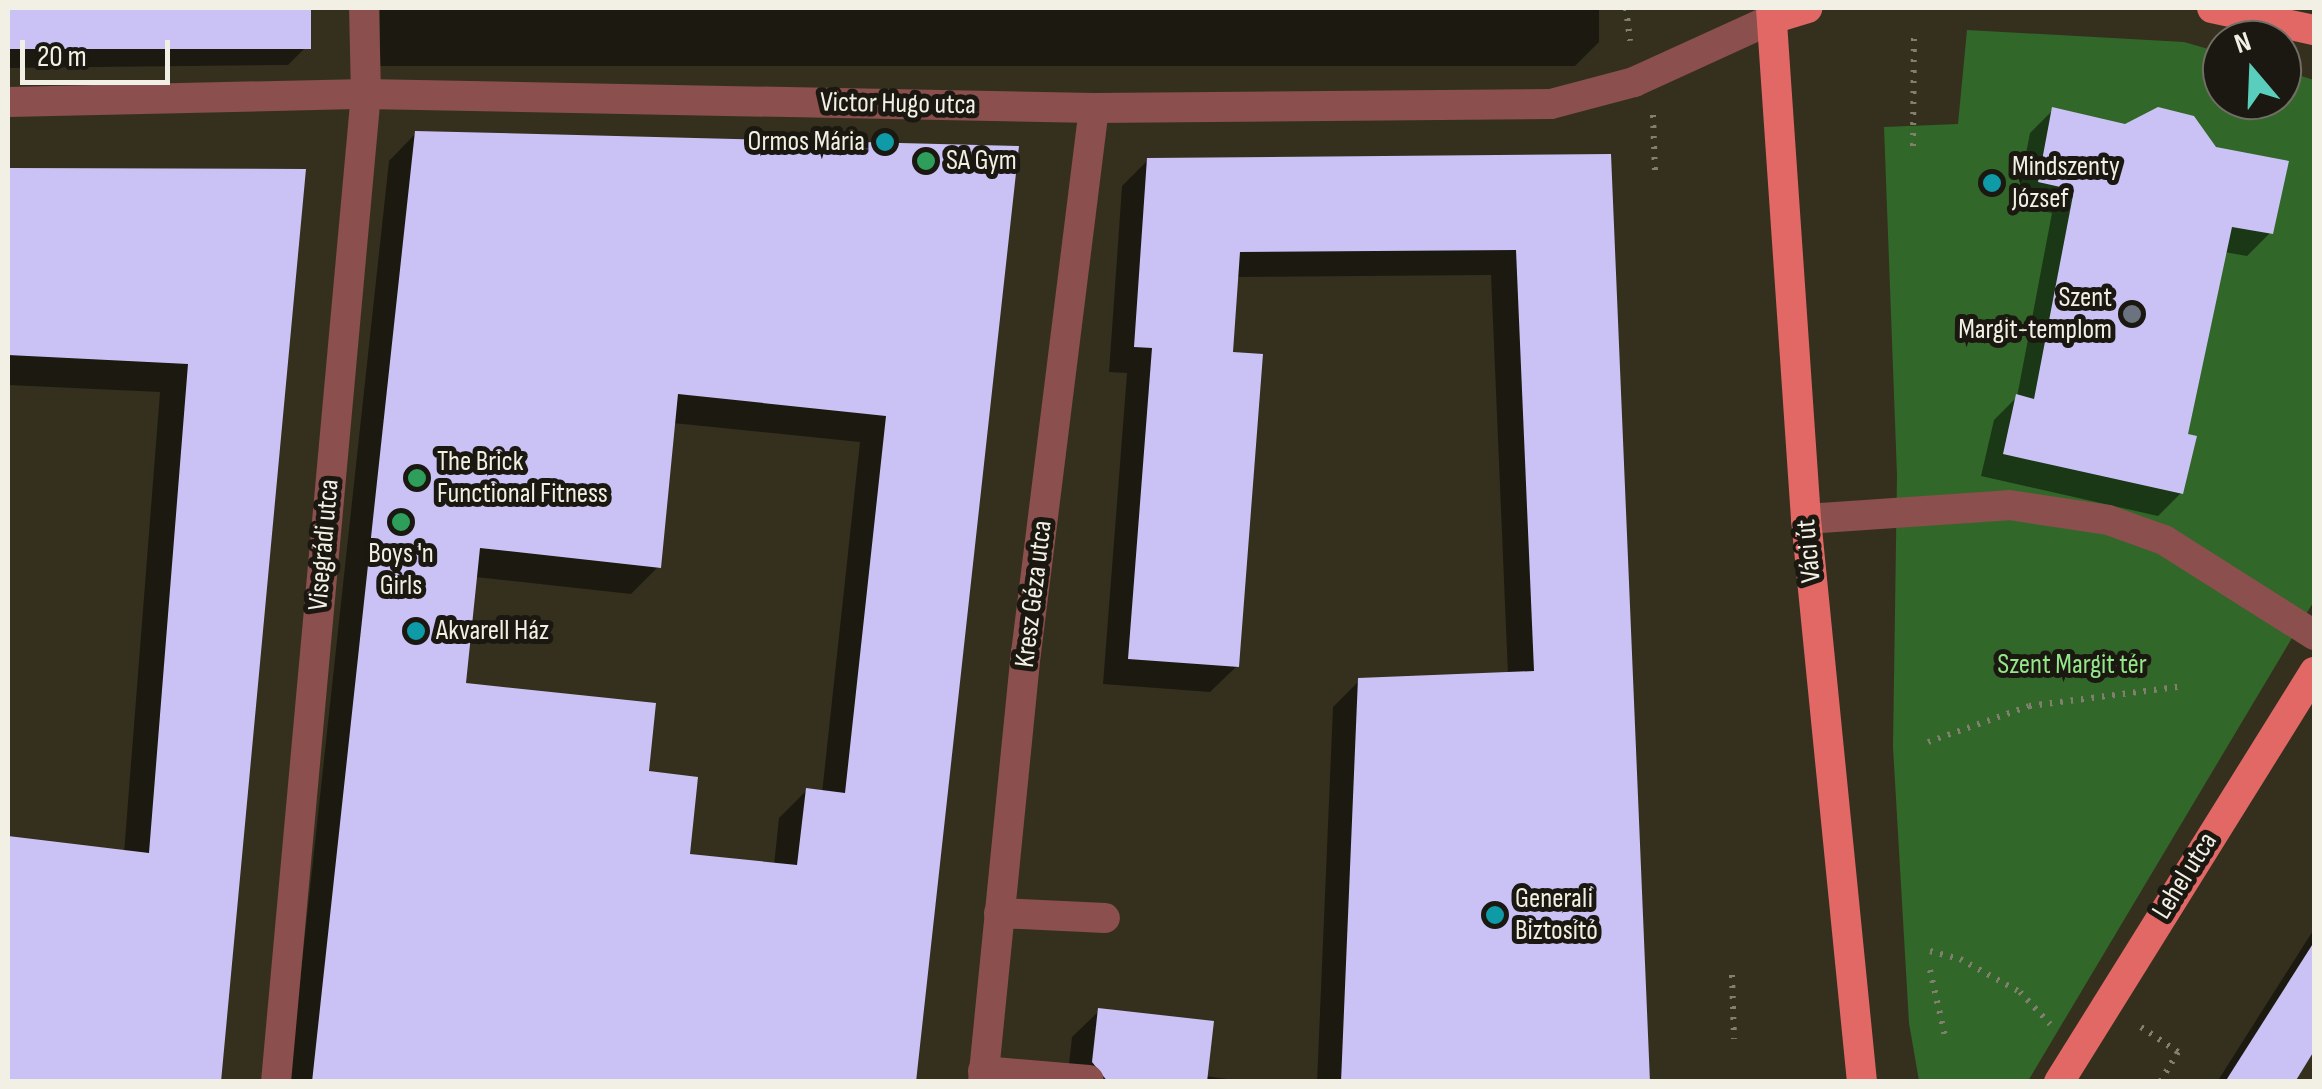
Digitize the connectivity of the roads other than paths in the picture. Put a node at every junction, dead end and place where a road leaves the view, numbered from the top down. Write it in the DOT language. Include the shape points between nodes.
graph roads {
  1 [pos="364,8"];
  2 [pos="1807,8"];
  3 [pos="2212,8"];
  4 [pos="1772,13"];
  5 [pos="2314,30"];
  6 [pos="366,94"];
  7 [pos="8,102"];
  8 [pos="1094,108"];
  9 [pos="1806,518"];
  10 [pos="2314,635"];
  11 [pos="2314,672"];
  12 [pos="999,913"];
  13 [pos="1106,918"];
  14 [pos="983,1076"];
  15 [pos="1090,1080"];
  16 [pos="276,1082"];
  17 [pos="1862,1082"];
  18 [pos="2059,1082"];
  1 -- 6 [label="street, Visegrádi utca"];
  2 -- 4 [label="main road"];
  3 -- 5 [label="main road"];
  4 -- 8 [label="street, Victor Hugo utca" via="1634,82 1551,104"];
  4 -- 9 [label="main road, Váci út"];
  6 -- 7 [label="street, Victor Hugo utca"];
  6 -- 8 [label="street, Victor Hugo utca"];
  6 -- 16 [label="street, Visegrádi utca"];
  8 -- 12 [label="street, Kresz Géza utca"];
  9 -- 10 [label="street" via="2010,505 2108,520 2164,540"];
  9 -- 17 [label="main road, Váci út"];
  11 -- 18 [label="main road, Lehel utca"];
  12 -- 13 [label="street"];
  12 -- 14 [label="street, Kresz Géza utca"];
  14 -- 15 [label="street"];
}
